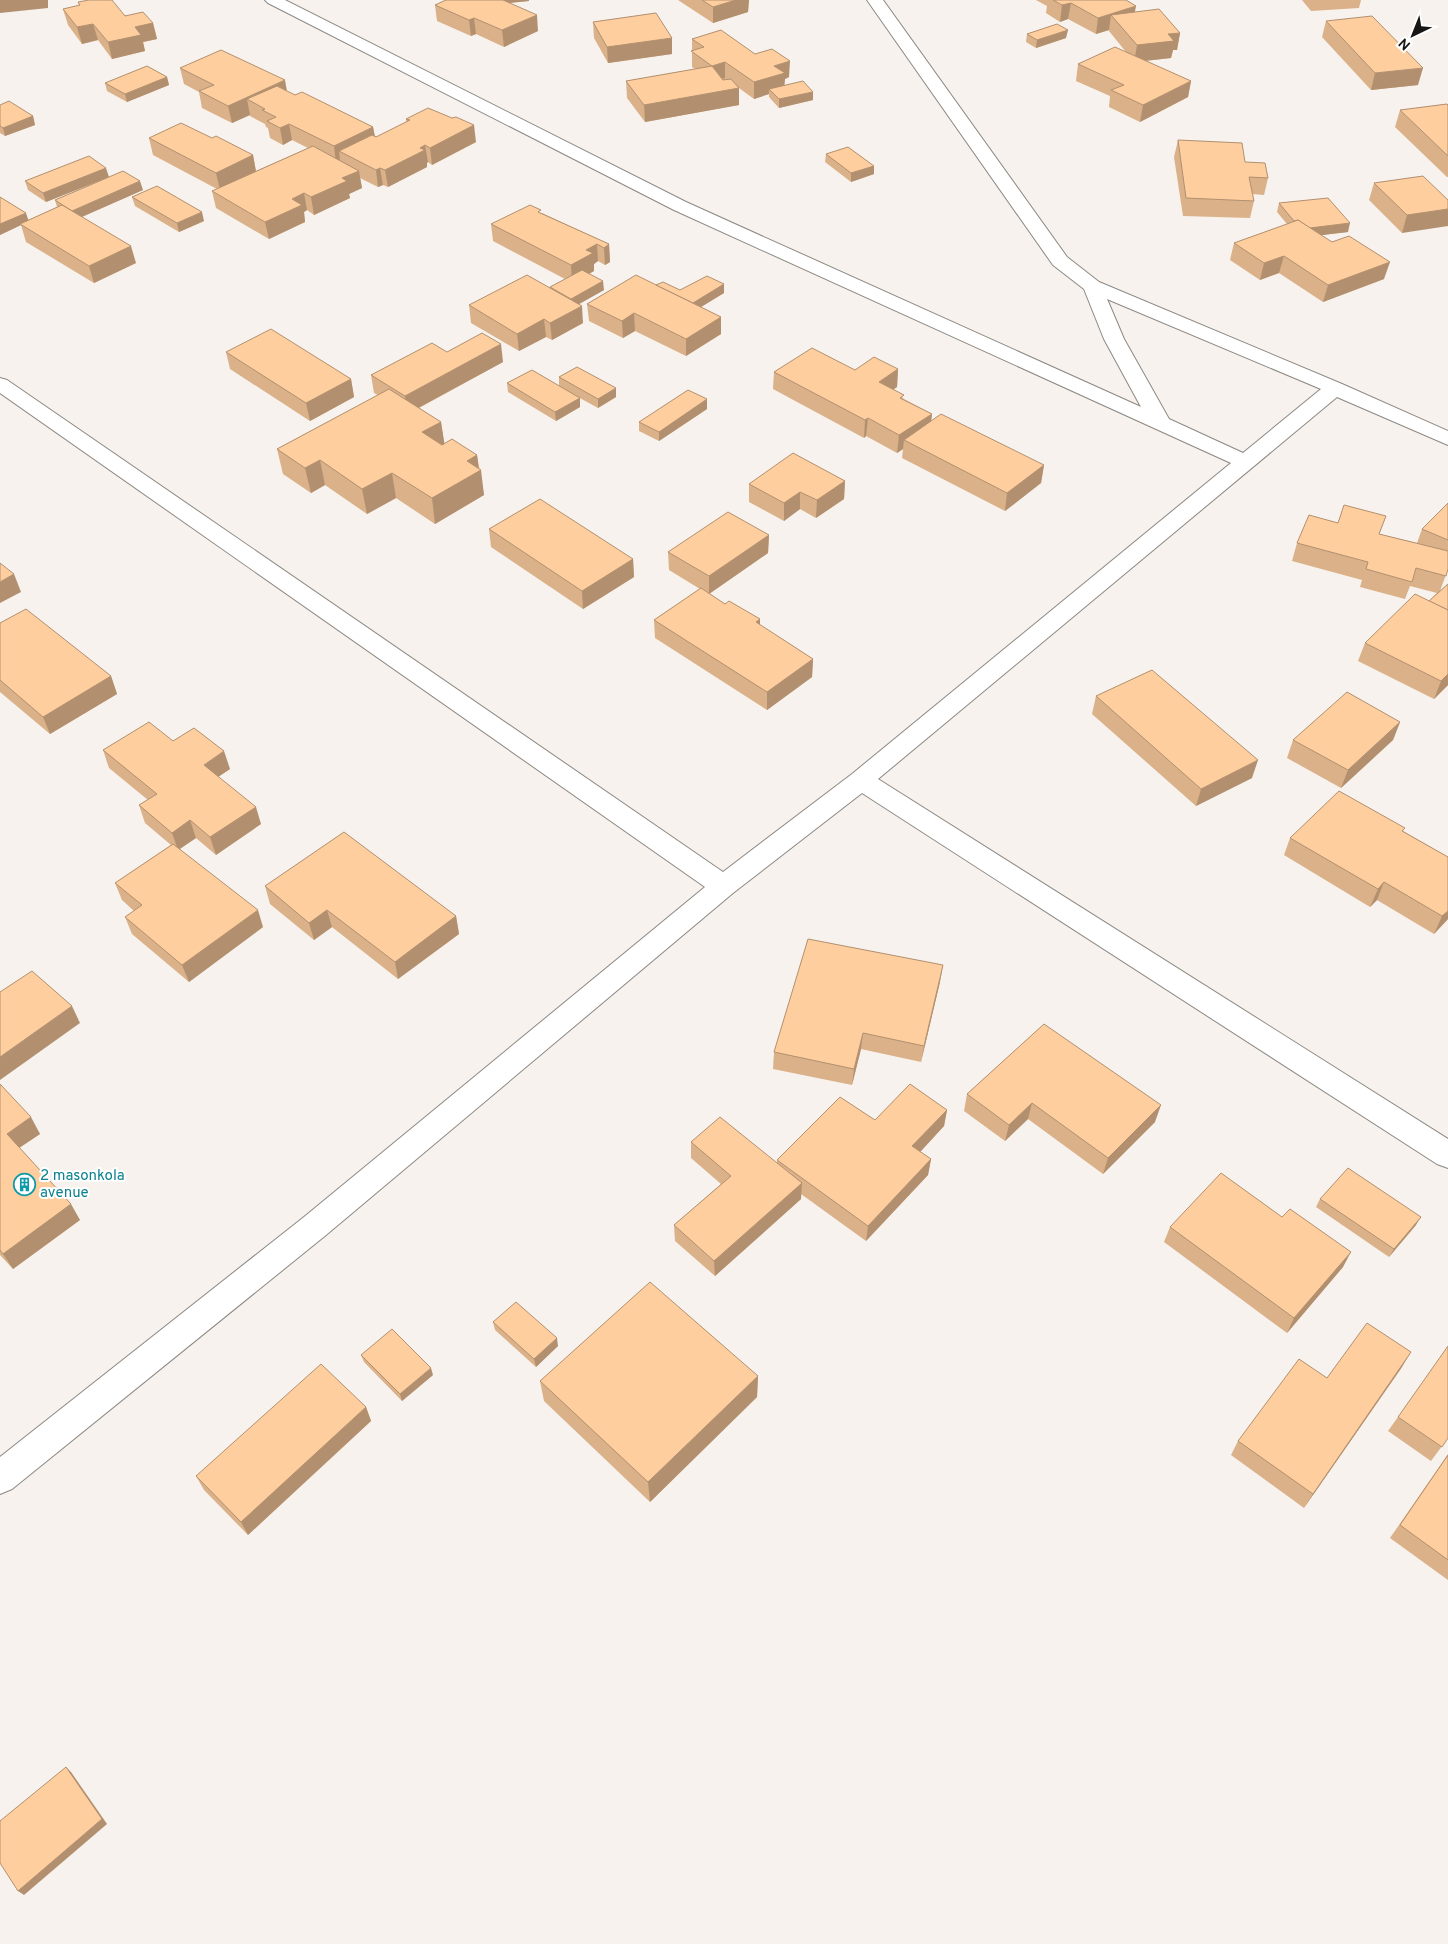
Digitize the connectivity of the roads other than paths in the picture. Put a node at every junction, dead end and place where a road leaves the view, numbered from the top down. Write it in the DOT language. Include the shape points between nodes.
graph roads {
  1 [pos="273,0"];
  2 [pos="875,0"];
  3 [pos="1092,286"];
  4 [pos="0,384"];
  5 [pos="1335,388"];
  6 [pos="1161,424"];
  7 [pos="1448,439"];
  8 [pos="1246,462"];
  9 [pos="861,780"];
  10 [pos="724,886"];
  11 [pos="1448,1155"];
  12 [pos="0,1478"];
  1 -- 6 [label="street" via="680,206"];
  2 -- 3 [label="street" via="1060,261"];
  3 -- 5 [label="street"];
  3 -- 6 [label="street" via="1114,338"];
  4 -- 10 [label="street"];
  5 -- 7 [label="street"];
  5 -- 8 [label="street"];
  6 -- 8 [label="street"];
  8 -- 9 [label="street"];
  9 -- 10 [label="street"];
  9 -- 11 [label="street"];
  10 -- 12 [label="street" via="315,1226"];
}
